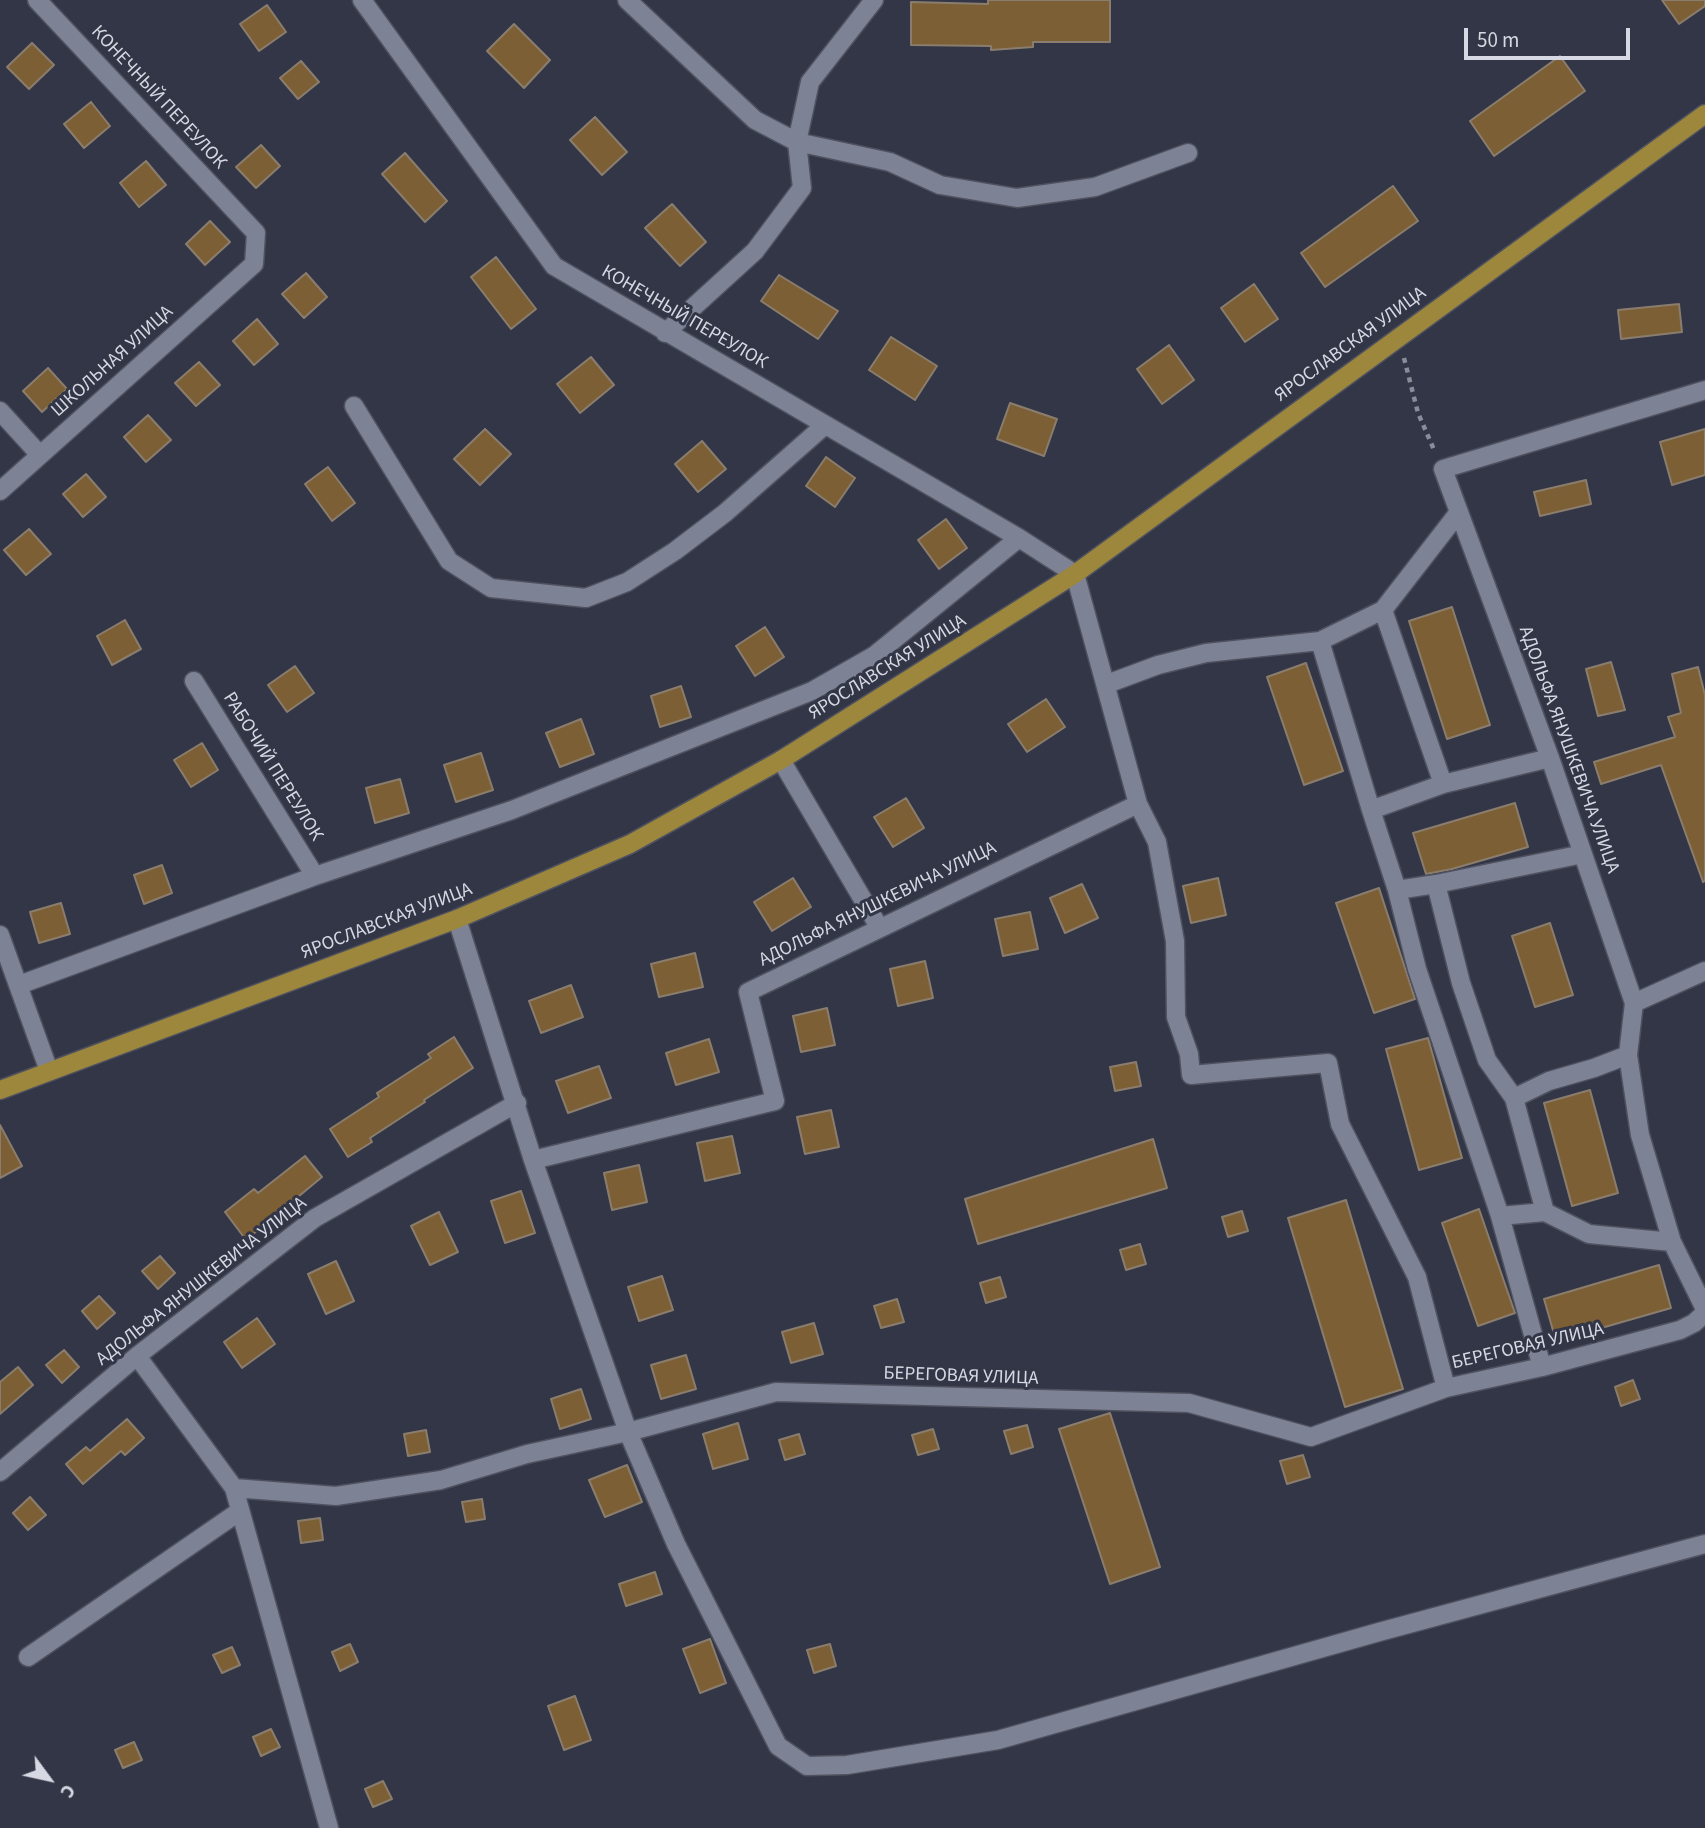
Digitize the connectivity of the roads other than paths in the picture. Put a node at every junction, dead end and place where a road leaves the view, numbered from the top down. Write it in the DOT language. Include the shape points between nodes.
graph roads {
  1 [pos="37,0"];
  2 [pos="362,0"];
  3 [pos="627,0"];
  4 [pos="874,0"];
  5 [pos="1705,114"];
  6 [pos="797,142"];
  7 [pos="1188,153"];
  8 [pos="254,264"];
  9 [pos="665,333"];
  10 [pos="1705,390"];
  11 [pos="354,405"];
  12 [pos="0,411"];
  13 [pos="825,425"];
  14 [pos="40,455"];
  15 [pos="0,491"];
  16 [pos="1459,512"];
  17 [pos="1019,538"];
  18 [pos="1075,573"];
  19 [pos="1383,610"];
  20 [pos="1320,641"];
  21 [pos="194,681"];
  22 [pos="1107,684"];
  23 [pos="1550,758"];
  24 [pos="780,760"];
  25 [pos="1443,784"];
  26 [pos="1138,804"];
  27 [pos="1371,810"];
  28 [pos="1583,854"];
  29 [pos="315,876"];
  30 [pos="1436,884"];
  31 [pos="1397,890"];
  32 [pos="457,919"];
  33 [pos="879,927"];
  34 [pos="0,935"];
  35 [pos="1705,971"];
  36 [pos="19,985"];
  37 [pos="1634,1003"];
  38 [pos="1629,1055"];
  39 [pos="49,1071"];
  40 [pos="0,1090"];
  41 [pos="1514,1098"];
  42 [pos="517,1103"];
  43 [pos="533,1160"];
  44 [pos="1545,1212"];
  45 [pos="1500,1216"];
  46 [pos="1672,1242"];
  47 [pos="1705,1311"];
  48 [pos="1680,1330"];
  49 [pos="137,1356"];
  50 [pos="1542,1367"];
  51 [pos="1446,1388"];
  52 [pos="628,1432"];
  53 [pos="0,1472"];
  54 [pos="234,1488"];
  55 [pos="240,1511"];
  56 [pos="1705,1544"];
  57 [pos="28,1657"];
  58 [pos="330,1828"];
  1 -- 8 [label="street, КОНЕЧНЫЙ ПЕРЕУЛОК" via="256,233"];
  2 -- 9 [label="street, КОНЕЧНЫЙ ПЕРЕУЛОК" via="554,266"];
  3 -- 6 [label="street" via="755,120"];
  4 -- 6 [label="street" via="810,82"];
  5 -- 18 [label="main road, ЯРОСЛАВСКАЯ УЛИЦА"];
  6 -- 7 [label="street" via="890,162 940,185 1017,198 1095,187"];
  6 -- 9 [label="street" via="802,188 755,251"];
  8 -- 14 [label="street, ШКОЛЬНАЯ УЛИЦА"];
  9 -- 13 [label="street, КОНЕЧНЫЙ ПЕРЕУЛОК"];
  10 -- 16 [label="street, АДОЛЬФА ЯНУШКЕВИЧА УЛИЦА" via="1443,469"];
  11 -- 13 [label="street" via="449,561 491,588 586,598 627,582 675,551"];
  12 -- 14 [label="street"];
  13 -- 17 [label="street, КОНЕЧНЫЙ ПЕРЕУЛОК"];
  14 -- 15 [label="street, ШКОЛЬНАЯ УЛИЦА"];
  16 -- 19 [label="street"];
  16 -- 23 [label="street, АДОЛЬФА ЯНУШКЕВИЧА УЛИЦА"];
  17 -- 18 [label="street, КОНЕЧНЫЙ ПЕРЕУЛОК"];
  17 -- 29 [label="street" via="875,655 812,691 512,810"];
  18 -- 22 [label="street"];
  18 -- 24 [label="main road, ЯРОСЛАВСКАЯ УЛИЦА"];
  19 -- 20 [label="street"];
  19 -- 25 [label="street"];
  20 -- 22 [label="street" via="1206,653"];
  20 -- 27 [label="street"];
  21 -- 29 [label="street, РАБОЧИЙ ПЕРЕУЛОК"];
  22 -- 26 [label="street"];
  23 -- 25 [label="street"];
  23 -- 28 [label="street, АДОЛЬФА ЯНУШКЕВИЧА УЛИЦА"];
  24 -- 32 [label="main road, ЯРОСЛАВСКАЯ УЛИЦА" via="630,844"];
  24 -- 33 [label="street"];
  25 -- 27 [label="street"];
  26 -- 33 [label="street, АДОЛЬФА ЯНУШКЕВИЧА УЛИЦА"];
  26 -- 51 [label="street" via="1157,842 1175,941 1176,1017 1191,1075 1328,1063 1340,1124 1417,1277"];
  27 -- 31 [label="street"];
  28 -- 30 [label="street"];
  28 -- 37 [label="street, АДОЛЬФА ЯНУШКЕВИЧА УЛИЦА"];
  29 -- 36 [label="street"];
  30 -- 31 [label="street"];
  30 -- 41 [label="street" via="1461,983 1487,1060"];
  31 -- 45 [label="street" via="1417,969"];
  32 -- 39 [label="main road, ЯРОСЛАВСКАЯ УЛИЦА"];
  32 -- 42 [label="street"];
  33 -- 43 [label="street, АДОЛЬФА ЯНУШКЕВИЧА УЛИЦА" via="748,992 775,1101"];
  34 -- 36 [label="street"];
  35 -- 37 [label="street"];
  36 -- 39 [label="street"];
  37 -- 38 [label="street, АДОЛЬФА ЯНУШКЕВИЧА УЛИЦА"];
  38 -- 41 [label="street" via="1549,1081"];
  38 -- 46 [label="street, АДОЛЬФА ЯНУШКЕВИЧА УЛИЦА" via="1640,1135"];
  39 -- 40 [label="main road, ЯРОСЛАВСКАЯ УЛИЦА"];
  41 -- 44 [label="street"];
  42 -- 43 [label="street"];
  42 -- 49 [label="street, АДОЛЬФА ЯНУШКЕВИЧА УЛИЦА" via="315,1218"];
  43 -- 52 [label="street"];
  44 -- 45 [label="street"];
  44 -- 46 [label="street" via="1588,1234"];
  45 -- 50 [label="street"];
  46 -- 47 [label="street, АДОЛЬФА ЯНУШКЕВИЧА УЛИЦА"];
  47 -- 48 [label="street, АДОЛЬФА ЯНУШКЕВИЧА УЛИЦА"];
  48 -- 50 [label="street, БЕРЕГОВАЯ УЛИЦА"];
  49 -- 53 [label="street, АДОЛЬФА ЯНУШКЕВИЧА УЛИЦА"];
  49 -- 54 [label="street"];
  50 -- 51 [label="street, БЕРЕГОВАЯ УЛИЦА"];
  51 -- 52 [label="street, БЕРЕГОВАЯ УЛИЦА" via="1311,1437 1189,1403 776,1392"];
  52 -- 54 [label="street, БЕРЕГОВАЯ УЛИЦА" via="527,1454 441,1480 336,1496"];
  52 -- 56 [label="street" via="676,1544 778,1746 807,1766 848,1765 998,1740"];
  54 -- 55 [label="street"];
  55 -- 57 [label="street"];
  55 -- 58 [label="street"];
}
